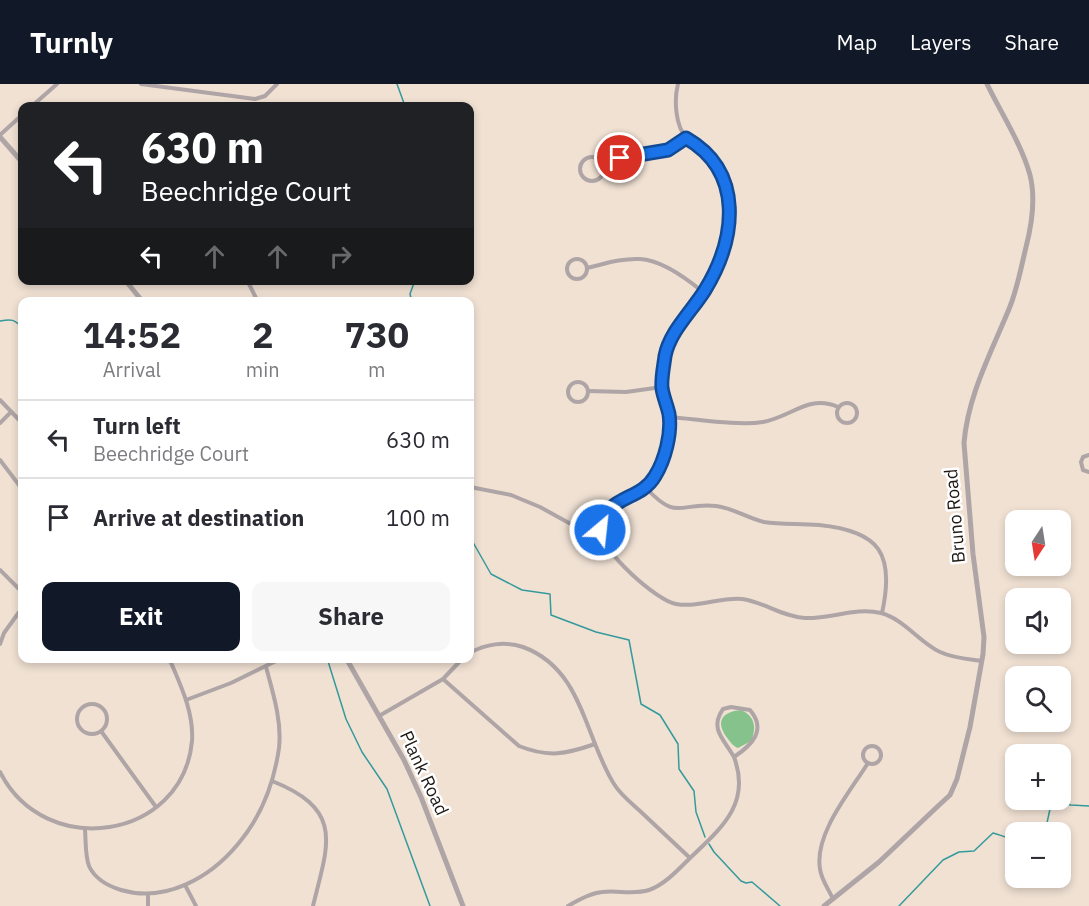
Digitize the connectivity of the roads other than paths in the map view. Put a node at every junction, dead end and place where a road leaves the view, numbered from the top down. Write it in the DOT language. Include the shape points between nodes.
graph roads {
  1 [pos="57,84"];
  2 [pos="141,84"];
  3 [pos="277,84"];
  4 [pos="678,84"];
  5 [pos="987,84"];
  6 [pos="37,102"];
  7 [pos="18,119"];
  8 [pos="0,136"];
  9 [pos="686,138"];
  10 [pos="18,157"];
  11 [pos="603,165"];
  12 [pos="587,268"];
  13 [pos="129,285"];
  14 [pos="703,292"];
  15 [pos="139,297"];
  16 [pos="662,387"];
  17 [pos="588,391"];
  18 [pos="0,399"];
  19 [pos="838,407"];
  20 [pos="11,412"];
  21 [pos="669,417"];
  22 [pos="18,419"];
  23 [pos="0,423"];
  24 [pos="1089,455"];
  25 [pos="0,460"];
  26 [pos="1089,472"];
  27 [pos="18,484"];
  28 [pos="474,488"];
  29 [pos="646,488"];
  30 [pos="600,530"];
  31 [pos="0,570"];
  32 [pos="18,588"];
  33 [pos="882,613"];
  34 [pos="18,614"];
  35 [pos="0,644"];
  36 [pos="474,651"];
  37 [pos="981,661"];
  38 [pos="171,663"];
  39 [pos="273,663"];
  40 [pos="349,663"];
  41 [pos="458,663"];
  42 [pos="266,667"];
  43 [pos="443,678"];
  44 [pos="186,700"];
  45 [pos="379,716"];
  46 [pos="101,731"];
  47 [pos="595,744"];
  48 [pos="734,757"];
  49 [pos="868,764"];
  50 [pos="0,772"];
  51 [pos="272,781"];
  52 [pos="156,807"];
  53 [pos="85,830"];
  54 [pos="690,858"];
  55 [pos="185,885"];
  56 [pos="148,894"];
  57 [pos="833,900"];
  58 [pos="148,906"];
  59 [pos="195,906"];
  60 [pos="313,906"];
  61 [pos="463,906"];
  62 [pos="568,906"];
  63 [pos="825,906"];
  1 -- 6 [label="street"];
  2 -- 3 [label="street" via="255,99 265,96"];
  4 -- 9 [label="street" via="675,105"];
  5 -- 37 [label="street, Bruno Road" via="1030,175 1033,206 1016,289 973,397 965,428 973,554 983,626"];
  7 -- 8 [label="street"];
  8 -- 10 [label="street"];
  9 -- 11 [label="street" via="668,150"];
  9 -- 14 [label="street" via="718,166 729,195 729,225 723,253"];
  11 -- 11 [label="street" via="595,157 587,158 580,164 581,175 588,181 597,180 603,174"];
  12 -- 12 [label="street" via="580,279 571,278 567,270 575,260 583,261"];
  12 -- 14 [label="street" via="640,259 670,270"];
  13 -- 15 [label="street"];
  14 -- 16 [label="street" via="672,338"];
  16 -- 17 [label="street" via="626,392"];
  16 -- 21 [label="street"];
  17 -- 17 [label="street" via="585,399 577,402 568,393 576,382 584,384"];
  18 -- 20 [label="street"];
  19 -- 19 [label="street" via="846,402 855,405 855,419 842,422 837,416"];
  19 -- 21 [label="street" via="816,403 750,423"];
  20 -- 22 [label="street"];
  20 -- 23 [label="street"];
  21 -- 29 [label="street" via="663,459"];
  24 -- 26 [label="street" via="1080,462 1083,470"];
  25 -- 27 [label="street"];
  28 -- 30 [label="street" via="512,495 569,524"];
  29 -- 30 [label="street" via="609,507"];
  29 -- 33 [label="street" via="673,509 722,507 764,522 818,525 860,533 879,547 884,560 886,587"];
  30 -- 33 [label="street" via="606,546 620,562 668,602 744,599 805,618 863,611"];
  31 -- 32 [label="street"];
  33 -- 37 [label="street" via="940,652"];
  34 -- 35 [label="street"];
  36 -- 47 [label="street" via="508,644 547,659 569,684"];
  37 -- 57 [label="street, Bruno Road" via="970,727 953,790 879,862"];
  38 -- 44 [label="street"];
  39 -- 42 [label="street"];
  40 -- 45 [label="street, Plank Road"];
  41 -- 43 [label="street"];
  42 -- 44 [label="street"];
  42 -- 51 [label="street" via="280,734"];
  43 -- 45 [label="street"];
  43 -- 47 [label="street" via="519,746 555,754"];
  44 -- 52 [label="street" via="192,726 189,757 172,791"];
  45 -- 61 [label="street, Plank Road" via="421,797"];
  46 -- 46 [label="street" via="90,734 79,728 76,717 82,707 94,704 104,710 107,721"];
  46 -- 52 [label="street"];
  47 -- 54 [label="street" via="615,786"];
  48 -- 48 [label="street" via="716,723 723,709 739,707 752,712 757,731 752,743"];
  48 -- 54 [label="street" via="738,792 730,817"];
  49 -- 49 [label="street" via="880,760 882,754 877,747 864,751"];
  49 -- 57 [label="street" via="826,831 821,849 820,870"];
  50 -- 53 [label="street" via="18,798 35,813"];
  51 -- 55 [label="street" via="253,824 237,846"];
  51 -- 60 [label="street" via="304,796 325,823 326,849"];
  52 -- 53 [label="street" via="124,823"];
  53 -- 56 [label="street" via="86,853 98,878 110,886"];
  54 -- 62 [label="street" via="649,890 602,892"];
  55 -- 56 [label="street"];
  55 -- 59 [label="street"];
  56 -- 58 [label="street"];
  57 -- 63 [label="street, Bruno Road"];
}
